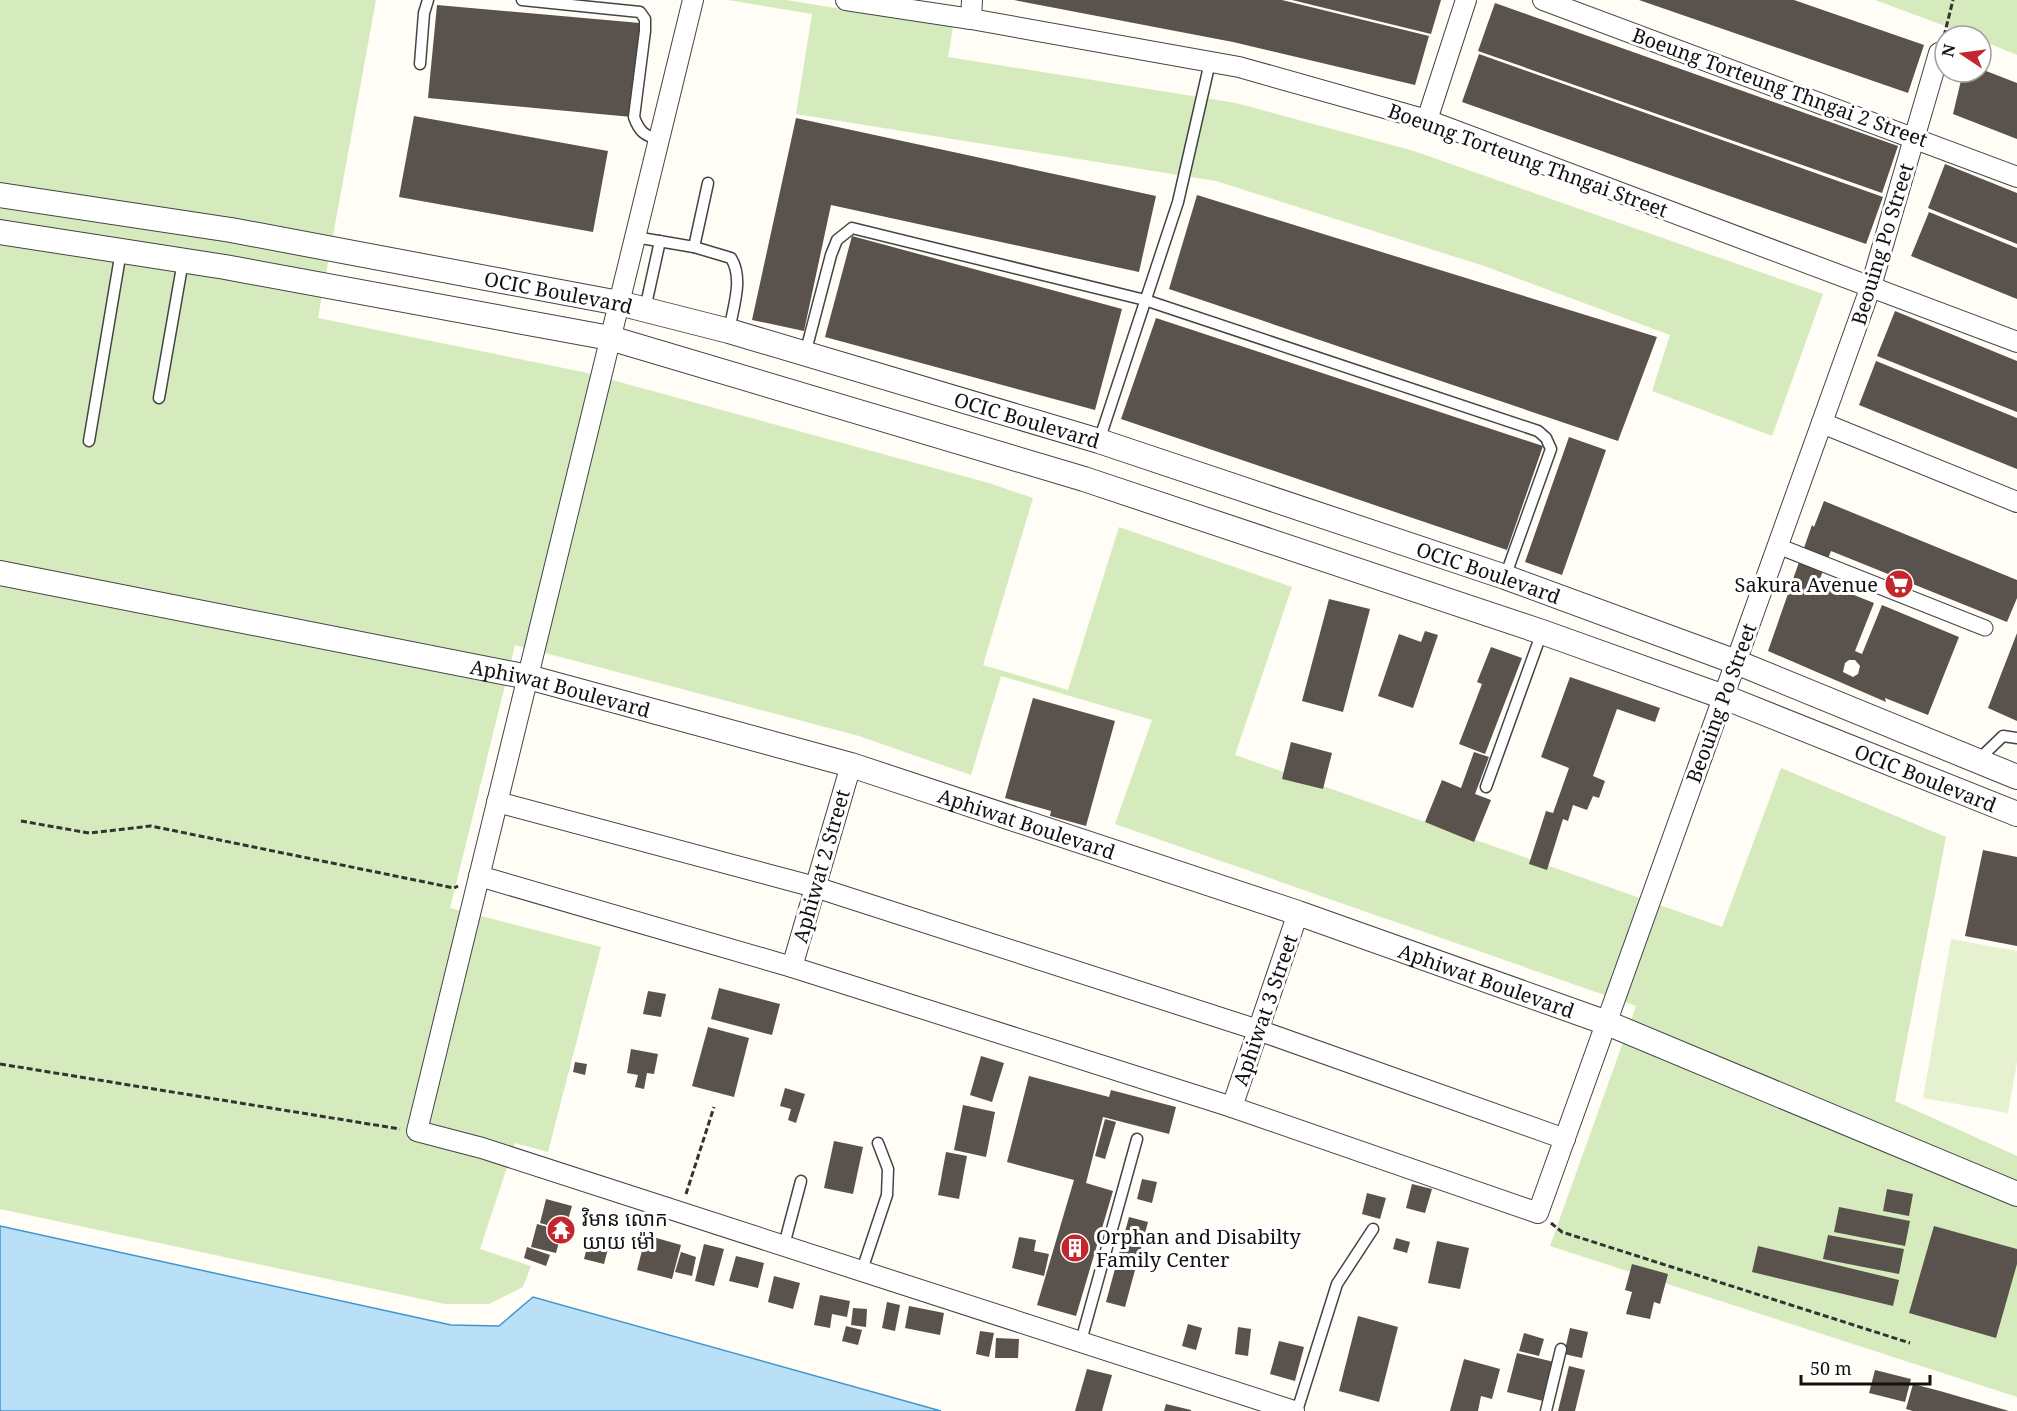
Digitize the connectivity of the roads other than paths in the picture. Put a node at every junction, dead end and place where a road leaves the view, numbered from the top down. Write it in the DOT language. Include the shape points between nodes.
graph roads {
  1 [pos="428,0"];
  2 [pos="522,0"];
  3 [pos="693,0"];
  4 [pos="846,0"];
  5 [pos="1466,0"];
  6 [pos="1543,0"];
  7 [pos="971,9"];
  8 [pos="1210,62"];
  9 [pos="420,64"];
  10 [pos="1933,74"];
  11 [pos="1427,120"];
  12 [pos="1915,137"];
  13 [pos="659,139"];
  14 [pos="2017,177"];
  15 [pos="708,183"];
  16 [pos="0,195"];
  17 [pos="0,232"];
  18 [pos="635,237"];
  19 [pos="660,241"];
  20 [pos="694,247"];
  21 [pos="121,251"];
  22 [pos="183,261"];
  23 [pos="1871,286"];
  24 [pos="1145,300"];
  25 [pos="619,303"];
  26 [pos="645,309"];
  27 [pos="729,331"];
  28 [pos="610,338"];
  29 [pos="2017,342"];
  30 [pos="806,354"];
  31 [pos="159,398"];
  32 [pos="1822,423"];
  33 [pos="90,441"];
  34 [pos="1099,441"];
  35 [pos="2017,502"];
  36 [pos="1778,546"];
  37 [pos="0,573"];
  38 [pos="1505,577"];
  39 [pos="1985,628"];
  40 [pos="1542,633"];
  41 [pos="1736,662"];
  42 [pos="528,677"];
  43 [pos="1724,697"];
  44 [pos="2017,738"];
  45 [pos="1978,760"];
  46 [pos="851,765"];
  47 [pos="2017,777"];
  48 [pos="1486,787"];
  49 [pos="497,802"];
  50 [pos="2017,814"];
  51 [pos="479,876"];
  52 [pos="815,887"];
  53 [pos="1298,913"];
  54 [pos="792,967"];
  55 [pos="1607,1023"];
  56 [pos="1258,1029"];
  57 [pos="1232,1107"];
  58 [pos="1137,1139"];
  59 [pos="1565,1139"];
  60 [pos="878,1143"];
  61 [pos="801,1181"];
  62 [pos="2017,1194"];
  63 [pos="1373,1229"];
  64 [pos="784,1245"];
  65 [pos="862,1270"];
  66 [pos="1081,1341"];
  67 [pos="1561,1349"];
  68 [pos="1295,1411"];
  69 [pos="1546,1411"];
  1 -- 9 [label="lane"];
  2 -- 13 [label="lane" via="640,12 645,19 645,32 634,117 638,129"];
  3 -- 13 [label="street"];
  4 -- 7 [label="street, Boeung Torteung Thngai Street"];
  5 -- 11 [label="street"];
  6 -- 12 [label="street, Boeung Torteung Thngai 2 Street"];
  7 -- 8 [label="street, Boeung Torteung Thngai Street"];
  8 -- 11 [label="street, Boeung Torteung Thngai Street"];
  8 -- 24 [label="lane" via="1178,202"];
  10 -- 12 [label="street, Beouing Po Street"];
  11 -- 23 [label="street, Boeung Torteung Thngai Street"];
  12 -- 14 [label="street, Boeung Torteung Thngai 2 Street"];
  12 -- 23 [label="street, Beouing Po Street"];
  13 -- 18 [label="street"];
  15 -- 20 [label="lane"];
  16 -- 25 [label="street, OCIC Boulevard" via="231,230"];
  17 -- 21 [label="street, OCIC Boulevard"];
  18 -- 19 [label="lane"];
  18 -- 25 [label="street"];
  19 -- 20 [label="lane"];
  19 -- 26 [label="lane"];
  20 -- 27 [label="lane" via="731,258 737,268"];
  21 -- 22 [label="street, OCIC Boulevard"];
  21 -- 33 [label="lane"];
  22 -- 28 [label="street, OCIC Boulevard"];
  22 -- 31 [label="lane"];
  23 -- 29 [label="street, Boeung Torteung Thngai Street"];
  23 -- 32 [label="street, Beouing Po Street"];
  24 -- 30 [label="lane" via="852,228 837,240 831,255"];
  24 -- 34 [label="lane"];
  24 -- 38 [label="lane" via="1538,431 1551,449"];
  25 -- 26 [label="street, OCIC Boulevard"];
  25 -- 28 [label="street"];
  26 -- 27 [label="street, OCIC Boulevard"];
  27 -- 30 [label="street, OCIC Boulevard"];
  28 -- 40 [label="street, OCIC Boulevard" via="1084,479"];
  28 -- 42 [label="street"];
  30 -- 34 [label="street, OCIC Boulevard"];
  32 -- 35 [label="street"];
  32 -- 36 [label="street, Beouing Po Street"];
  34 -- 38 [label="street, OCIC Boulevard"];
  36 -- 39 [label="street"];
  36 -- 41 [label="street, Beouing Po Street"];
  37 -- 42 [label="street, Aphiwat Boulevard"];
  38 -- 41 [label="street, OCIC Boulevard"];
  40 -- 43 [label="street, OCIC Boulevard"];
  40 -- 48 [label="lane"];
  41 -- 43 [label="street, Beouing Po Street"];
  41 -- 45 [label="street, OCIC Boulevard"];
  42 -- 46 [label="street, Aphiwat Boulevard"];
  42 -- 49 [label="street"];
  43 -- 50 [label="street, OCIC Boulevard"];
  43 -- 55 [label="street, Beouing Po Street"];
  44 -- 45 [label="lane" via="2003,736"];
  45 -- 47 [label="street, OCIC Boulevard"];
  46 -- 52 [label="street, Aphiwat 2 Street"];
  46 -- 53 [label="street, Aphiwat Boulevard"];
  49 -- 51 [label="street"];
  49 -- 52 [label="street"];
  51 -- 54 [label="street"];
  51 -- 64 [label="street" via="417,1131 482,1148"];
  52 -- 54 [label="street, Aphiwat 2 Street"];
  52 -- 56 [label="street"];
  53 -- 55 [label="street, Aphiwat Boulevard"];
  53 -- 56 [label="street, Aphiwat 3 Street"];
  54 -- 57 [label="street"];
  55 -- 59 [label="street, Beouing Po Street"];
  55 -- 62 [label="street, Aphiwat Boulevard"];
  56 -- 57 [label="street, Aphiwat 3 Street"];
  56 -- 59 [label="street"];
  57 -- 59 [label="street, Beouing Po Street" via="1538,1213"];
  58 -- 66 [label="lane"];
  60 -- 65 [label="lane" via="888,1169 887,1195"];
  61 -- 64 [label="lane"];
  63 -- 68 [label="lane" via="1337,1284"];
  64 -- 65 [label="street"];
  65 -- 66 [label="street"];
  66 -- 68 [label="street"];
  67 -- 69 [label="lane"];
}
